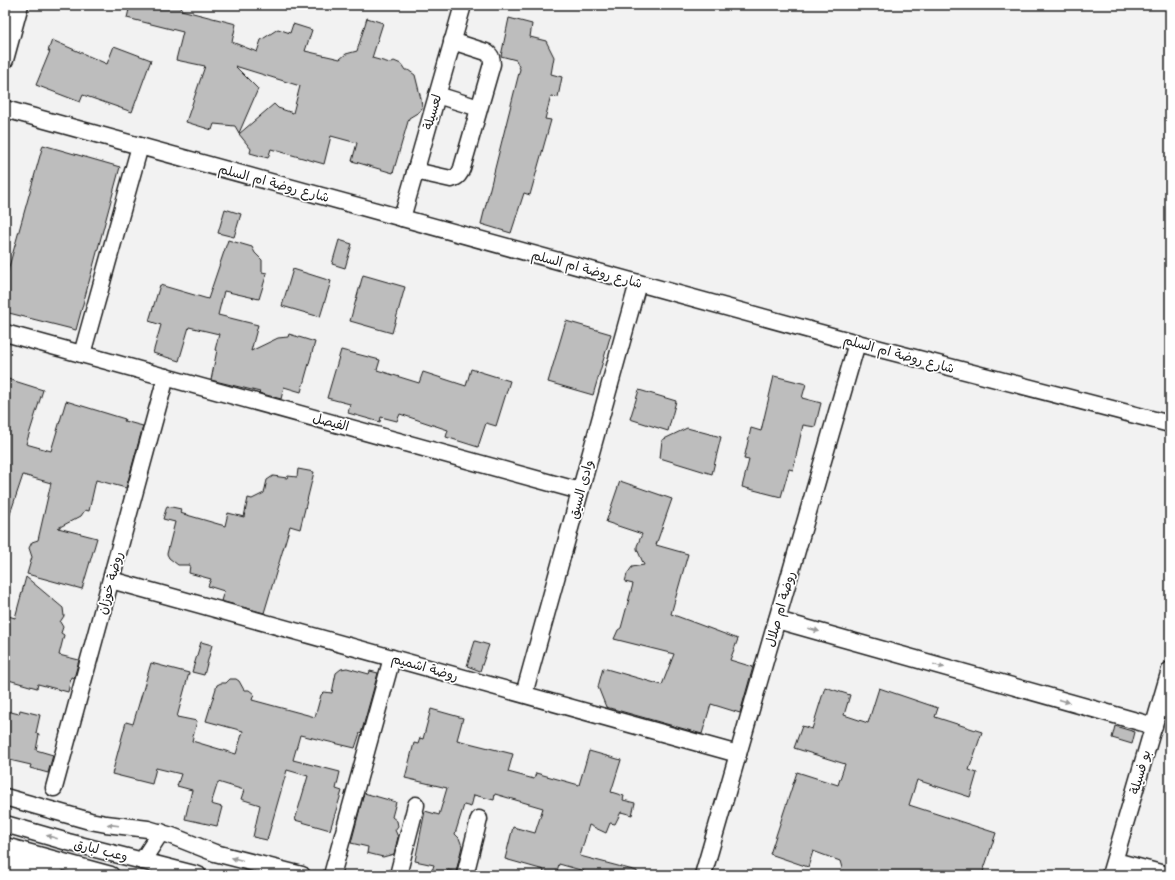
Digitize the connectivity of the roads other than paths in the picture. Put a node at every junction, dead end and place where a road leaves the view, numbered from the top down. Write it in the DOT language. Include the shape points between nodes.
graph roads {
  1 [pos="20,5"];
  2 [pos="458,6"];
  3 [pos="452,41"];
  4 [pos="5,60"];
  5 [pos="437,95"];
  6 [pos="479,108"];
  7 [pos="5,109"];
  8 [pos="140,146"];
  9 [pos="415,171"];
  10 [pos="402,218"];
  11 [pos="638,283"];
  12 [pos="5,333"];
  13 [pos="857,343"];
  14 [pos="82,354"];
  15 [pos="166,377"];
  16 [pos="1170,424"];
  17 [pos="580,491"];
  18 [pos="111,580"];
  19 [pos="777,620"];
  20 [pos="392,658"];
  21 [pos="1170,670"];
  22 [pos="524,694"];
  23 [pos="1154,726"];
  24 [pos="738,754"];
  25 [pos="54,788"];
  26 [pos="5,797"];
  27 [pos="416,805"];
  28 [pos="39,806"];
  29 [pos="61,813"];
  30 [pos="479,819"];
  31 [pos="5,824"];
  32 [pos="161,832"];
  33 [pos="5,846"];
  34 [pos="5,861"];
  35 [pos="142,861"];
  36 [pos="1112,868"];
  37 [pos="56,875"];
  38 [pos="111,875"];
  39 [pos="198,875"];
  40 [pos="302,875"];
  41 [pos="332,875"];
  42 [pos="398,875"];
  43 [pos="465,875"];
  44 [pos="702,875"];
  45 [pos="1168,875"];
  1 -- 4 [label="street"];
  2 -- 3 [label="street, لعسيلة"];
  3 -- 5 [label="street, لعسيلة"];
  3 -- 6 [label="street" via="490,55 492,64"];
  5 -- 6 [label="street"];
  5 -- 9 [label="street, لعسيلة"];
  6 -- 9 [label="street" via="462,168 457,177 446,179"];
  7 -- 8 [label="street, شارع روضة ام السلم"];
  8 -- 10 [label="street, شارع روضة ام السلم"];
  8 -- 14 [label="street"];
  9 -- 10 [label="street, لعسيلة"];
  10 -- 11 [label="street, شارع روضة ام السلم"];
  11 -- 13 [label="street, شارع روضة ام السلم"];
  11 -- 17 [label="street, وادى السيق"];
  12 -- 14 [label="street, الفيصل"];
  13 -- 16 [label="street, شارع روضة ام السلم"];
  13 -- 19 [label="street, روضة ام صلال"];
  14 -- 15 [label="street, الفيصل"];
  15 -- 17 [label="street, الفيصل"];
  15 -- 18 [label="street, روضة خوزان"];
  17 -- 22 [label="street, وادى السيق"];
  18 -- 20 [label="street, روضة اشميم"];
  18 -- 25 [label="street, روضة خوزان"];
  19 -- 23 [label="street, one-way"];
  19 -- 24 [label="street, روضة ام صلال"];
  20 -- 22 [label="street, روضة اشميم"];
  20 -- 41 [label="street"];
  21 -- 23 [label="street, بو فسيلة"];
  22 -- 24 [label="street, روضة اشميم"];
  23 -- 36 [label="street, بو فسيلة"];
  24 -- 44 [label="street, روضة ام صلال"];
  25 -- 28 [label="street" via="44,795"];
  25 -- 29 [label="street" via="61,800"];
  26 -- 28 [label="street"];
  27 -- 42 [label="street"];
  28 -- 29 [label="street"];
  32 -- 29 [label="street, one-way" via="106,824"];
  30 -- 43 [label="street"];
  35 -- 31 [label="street, وعب لبارق, one-way"];
  32 -- 35 [label="street"];
  40 -- 32 [label="street, one-way" via="215,853"];
  33 -- 38 [label="street, وعب لبارق"];
  34 -- 37 [label="street"];
  35 -- 39 [label="street, وعب لبارق"];
  36 -- 45 [label="street"];
}
